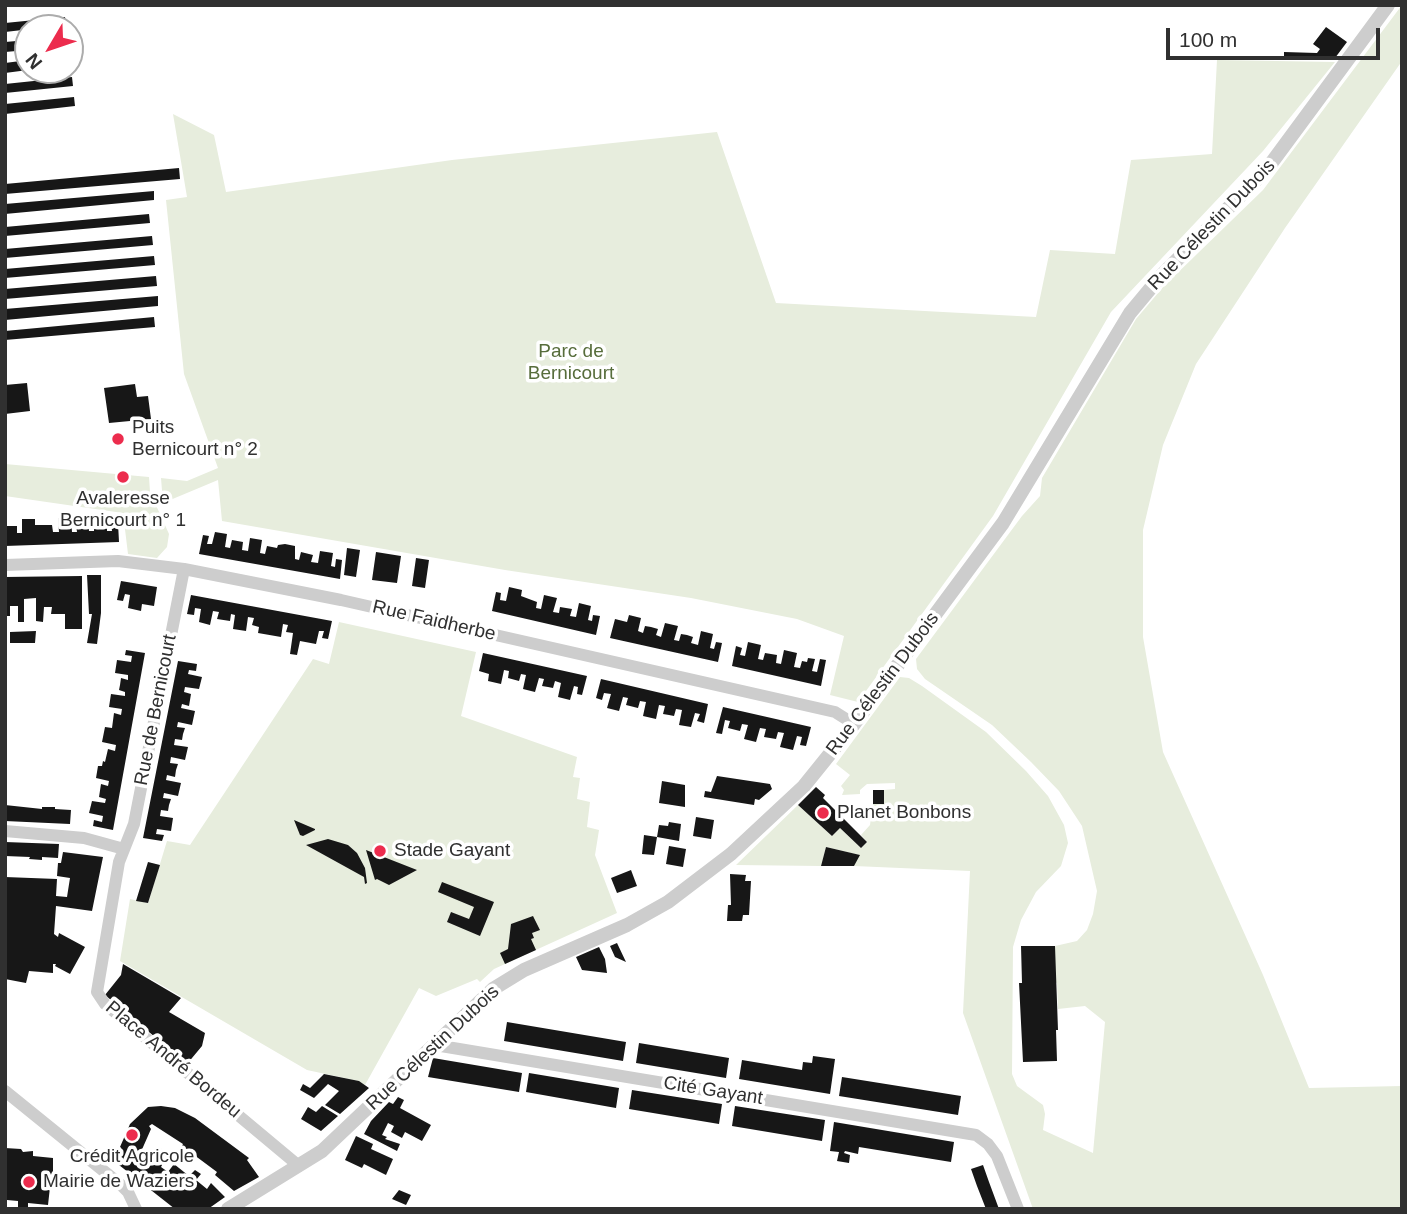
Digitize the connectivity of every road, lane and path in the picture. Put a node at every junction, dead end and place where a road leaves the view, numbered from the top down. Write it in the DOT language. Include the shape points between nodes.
graph roads {
  1 [pos="1388,5"];
  2 [pos="5,565"];
  3 [pos="184,569"];
  4 [pos="854,724"];
  5 [pos="5,831"];
  6 [pos="124,849"];
  7 [pos="435,1045"];
  8 [pos="5,1091"];
  9 [pos="299,1166"];
  10 [pos="136,1209"];
  11 [pos="228,1209"];
  12 [pos="1018,1209"];
  1 -- 4 [label="street, Rue Célestin Dubois" via="1272,163 1130,313 1003,523"];
  2 -- 3 [label="street, Rue Faidherbe" via="118,561"];
  3 -- 4 [label="street, Rue Faidherbe" via="835,712"];
  3 -- 6 [label="street, Rue de Bernicourt" via="134,824"];
  4 -- 7 [label="street, Rue Célestin Dubois" via="793,796 692,885 637,920 512,976"];
  5 -- 6 [label="street" via="84,838"];
  6 -- 9 [label="street, Place André Bordeu" via="96,988 100,999"];
  7 -- 9 [label="street, Rue Célestin Dubois" via="337,1138"];
  7 -- 12 [label="street, Cité Gayant" via="976,1135 997,1156"];
  8 -- 10 [label="street" via="121,1185"];
  9 -- 11 [label="street, Rue Célestin Dubois"];
}
